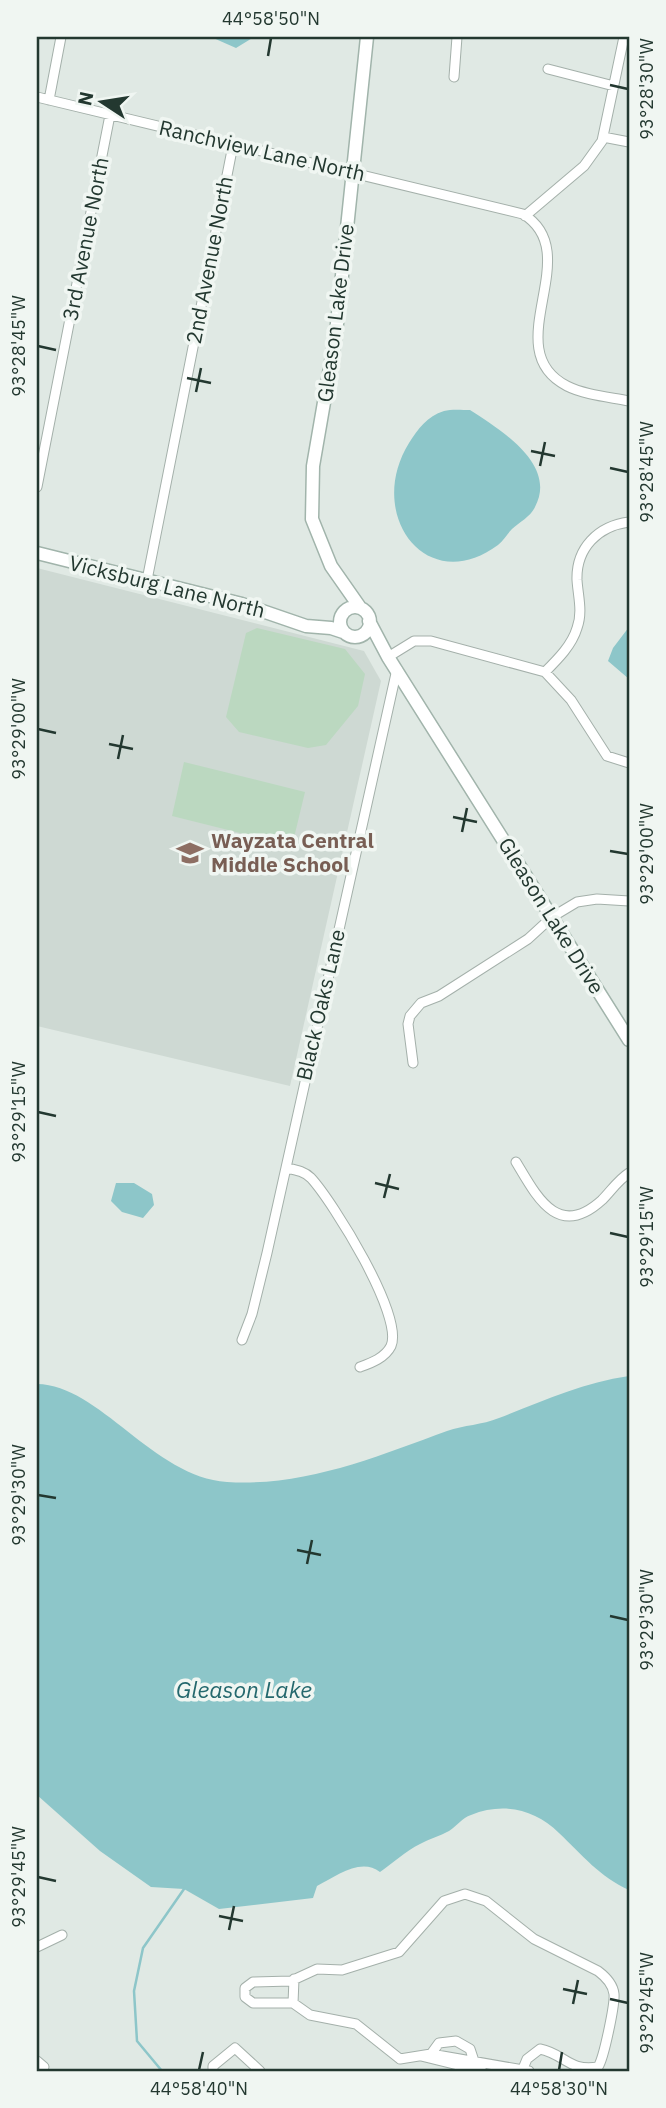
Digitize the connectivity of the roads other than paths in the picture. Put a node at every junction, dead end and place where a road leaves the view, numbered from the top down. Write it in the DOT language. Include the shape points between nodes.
graph roads {
  1 [pos="61,37"];
  2 [pos="367,37"];
  3 [pos="457,37"];
  4 [pos="624,37"];
  5 [pos="548,69"];
  6 [pos="454,77"];
  7 [pos="614,86"];
  8 [pos="37,97"];
  9 [pos="49,100"];
  10 [pos="110,115"];
  11 [pos="603,137"];
  12 [pos="629,142"];
  13 [pos="233,145"];
  14 [pos="353,173"];
  15 [pos="525,216"];
  16 [pos="629,401"];
  17 [pos="37,486"];
  18 [pos="629,522"];
  19 [pos="37,553"];
  20 [pos="147,580"];
  21 [pos="355,608"];
  22 [pos="369,621"];
  23 [pos="342,626"];
  24 [pos="361,635"];
  25 [pos="386,653"];
  26 [pos="397,669"];
  27 [pos="545,672"];
  28 [pos="629,763"];
  29 [pos="629,901"];
  30 [pos="552,917"];
  31 [pos="629,1041"];
  32 [pos="413,1063"];
  33 [pos="516,1163"];
  34 [pos="286,1168"];
  35 [pos="629,1173"];
  36 [pos="242,1340"];
  37 [pos="360,1367"];
  38 [pos="62,1935"];
  39 [pos="37,1947"];
  40 [pos="294,1979"];
  41 [pos="293,2003"];
  42 [pos="426,2055"];
  43 [pos="400,2059"];
  44 [pos="474,2061"];
  45 [pos="214,2071"];
  46 [pos="260,2071"];
  47 [pos="400,2071"];
  48 [pos="482,2071"];
  49 [pos="525,2071"];
  1 -- 9 [label="street"];
  2 -- 14 [label="main road, Gleason Lake Drive"];
  3 -- 6 [label="street"];
  4 -- 7 [label="street"];
  5 -- 7 [label="street"];
  7 -- 11 [label="street"];
  8 -- 9 [label="street, Ranchview Lane North"];
  9 -- 10 [label="street, Ranchview Lane North"];
  10 -- 13 [label="street, Ranchview Lane North"];
  10 -- 17 [label="street, 3rd Avenue North"];
  11 -- 12 [label="street"];
  11 -- 15 [label="street" via="584,166"];
  13 -- 14 [label="street, Ranchview Lane North"];
  13 -- 20 [label="street, 2nd Avenue North"];
  14 -- 15 [label="street, Ranchview Lane North"];
  14 -- 21 [label="main road, Gleason Lake Drive" via="336,333 313,466 312,519"];
  15 -- 16 [label="street" via="542,230 549,253 537,337 543,361 569,387"];
  18 -- 27 [label="street" via="605,529 586,546 577,570 577,630"];
  19 -- 20 [label="main road, Vicksburg Lane North"];
  20 -- 23 [label="main road, Vicksburg Lane North" via="298,621 307,618"];
  21 -- 22 [label="main road, Gleason Lake Drive" via="366,609"];
  21 -- 23 [label="main road"];
  22 -- 24 [label="main road"];
  22 -- 25 [label="main road, Gleason Lake Drive"];
  23 -- 24 [label="main road, Vicksburg Lane North" via="353,638"];
  24 -- 25 [label="main road, Gleason Lake Drive"];
  25 -- 26 [label="main road, Gleason Lake Drive"];
  25 -- 27 [label="street" via="414,641 430,641"];
  26 -- 30 [label="main road, Gleason Lake Drive"];
  26 -- 34 [label="street, Black Oaks Lane"];
  27 -- 28 [label="street" via="571,700 607,756"];
  29 -- 30 [label="street" via="586,899"];
  30 -- 31 [label="main road, Gleason Lake Drive"];
  30 -- 32 [label="street" via="532,937 414,1009 408,1024"];
  33 -- 35 [label="street" via="540,1203 564,1216 587,1210"];
  34 -- 36 [label="street, Black Oaks Lane"];
  34 -- 37 [label="street" via="310,1178 330,1204 391,1315 391,1346 375,1362"];
  38 -- 39 [label="street"];
  40 -- 41 [label="street"];
  40 -- 41 [label="street" via="253,1982 244,1993 253,2003"];
  40 -- 49 [label="street" via="317,1969 337,1971 399,1952 444,1901 456,1895 474,1895 534,1939 606,1977 614,1994 606,2054 598,2067 569,2065 540,2049 527,2059"];
  41 -- 43 [label="street" via="310,2014 356,2024"];
  42 -- 43 [label="street"];
  42 -- 44 [label="street"];
  42 -- 44 [label="street" via="439,2043 456,2041 470,2049"];
  42 -- 48 [label="street"];
  43 -- 47 [label="street"];
  44 -- 49 [label="street"];
  45 -- 46 [label="street" via="213,2066 235,2049"];
}
